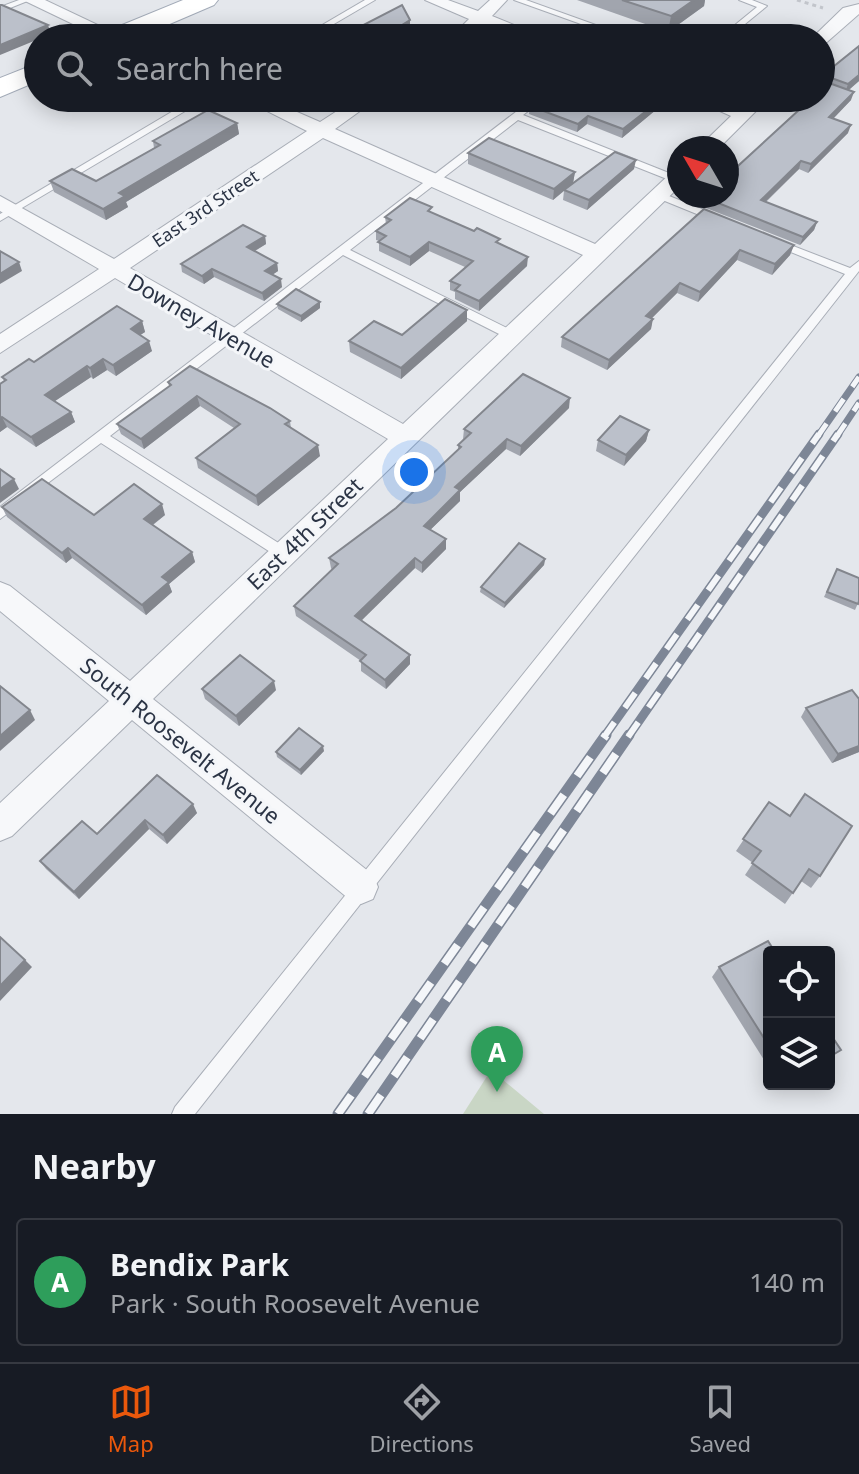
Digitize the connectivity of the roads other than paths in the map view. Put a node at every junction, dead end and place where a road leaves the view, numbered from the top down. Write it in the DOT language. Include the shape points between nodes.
graph roads {
  1 [pos="28,0"];
  2 [pos="230,0"];
  3 [pos="371,0"];
  4 [pos="433,0"];
  5 [pos="499,0"];
  6 [pos="518,0"];
  7 [pos="553,0"];
  8 [pos="743,0"];
  9 [pos="201,1"];
  10 [pos="541,8"];
  11 [pos="859,9"];
  12 [pos="0,10"];
  13 [pos="483,19"];
  14 [pos="83,24"];
  15 [pos="148,24"];
  16 [pos="329,24"];
  17 [pos="477,24"];
  18 [pos="497,24"];
  19 [pos="587,24"];
  20 [pos="740,24"];
  21 [pos="835,24"];
  22 [pos="24,77"];
  23 [pos="0,88"];
  24 [pos="177,112"];
  25 [pos="281,112"];
  26 [pos="348,112"];
  27 [pos="522,112"];
  28 [pos="738,112"];
  29 [pos="744,114"];
  30 [pos="517,116"];
  31 [pos="321,130"];
  32 [pos="721,136"];
  33 [pos="431,179"];
  34 [pos="667,181"];
  35 [pos="667,188"];
  36 [pos="708,208"];
  37 [pos="4,210"];
  38 [pos="728,222"];
  39 [pos="769,239"];
  40 [pos="341,250"];
  41 [pos="597,253"];
  42 [pos="856,268"];
  43 [pos="115,269"];
  44 [pos="511,335"];
  45 [pos="230,336"];
  46 [pos="0,345"];
  47 [pos="102,437"];
  48 [pos="405,437"];
  49 [pos="0,514"];
  50 [pos="283,553"];
  51 [pos="0,594"];
  52 [pos="131,700"];
  53 [pos="0,825"];
  54 [pos="361,887"];
  55 [pos="182,1114"];
  1 -- 12 [label="lane"];
  1 -- 14 [label="street"];
  2 -- 9 [label="main road"];
  3 -- 16 [label="lane"];
  4 -- 13 [label="street"];
  5 -- 13 [label="street"];
  6 -- 10 [label="lane"];
  7 -- 10 [label="lane"];
  8 -- 20 [label="lane" via="763,6"];
  9 -- 15 [label="main road"];
  10 -- 19 [label="lane"];
  11 -- 21 [label="street"];
  13 -- 17 [label="street"];
  13 -- 18 [label="street"];
  22 -- 23 [label="main road"];
  24 -- 37 [label="lane"];
  25 -- 31 [label="street"];
  26 -- 31 [label="street, East 3rd Street"];
  27 -- 30 [label="lane"];
  28 -- 29 [label="street"];
  29 -- 32 [label="street"];
  30 -- 33 [label="lane"];
  30 -- 34 [label="lane"];
  31 -- 33 [label="street"];
  31 -- 43 [label="street, East 3rd Street"];
  33 -- 40 [label="lane"];
  33 -- 41 [label="street"];
  35 -- 41 [label="street, East 4th Street"];
  36 -- 38 [label="lane"];
  37 -- 43 [label="street, Downey Avenue"];
  39 -- 42 [label="lane"];
  40 -- 44 [label="lane"];
  40 -- 45 [label="lane"];
  41 -- 44 [label="street, East 4th Street"];
  42 -- 54 [label="lane"];
  43 -- 45 [label="street, Downey Avenue"];
  43 -- 46 [label="street, East 3rd Street"];
  44 -- 48 [label="street, East 4th Street"];
  45 -- 47 [label="lane"];
  45 -- 48 [label="street, Downey Avenue"];
  47 -- 49 [label="lane"];
  47 -- 50 [label="lane"];
  48 -- 50 [label="street, East 4th Street"];
  50 -- 52 [label="street, East 4th Street"];
  51 -- 52 [label="street, South Roosevelt Avenue"];
  52 -- 53 [label="street, East 4th Street"];
  52 -- 54 [label="street, South Roosevelt Avenue"];
  54 -- 55 [label="lane"];
}
